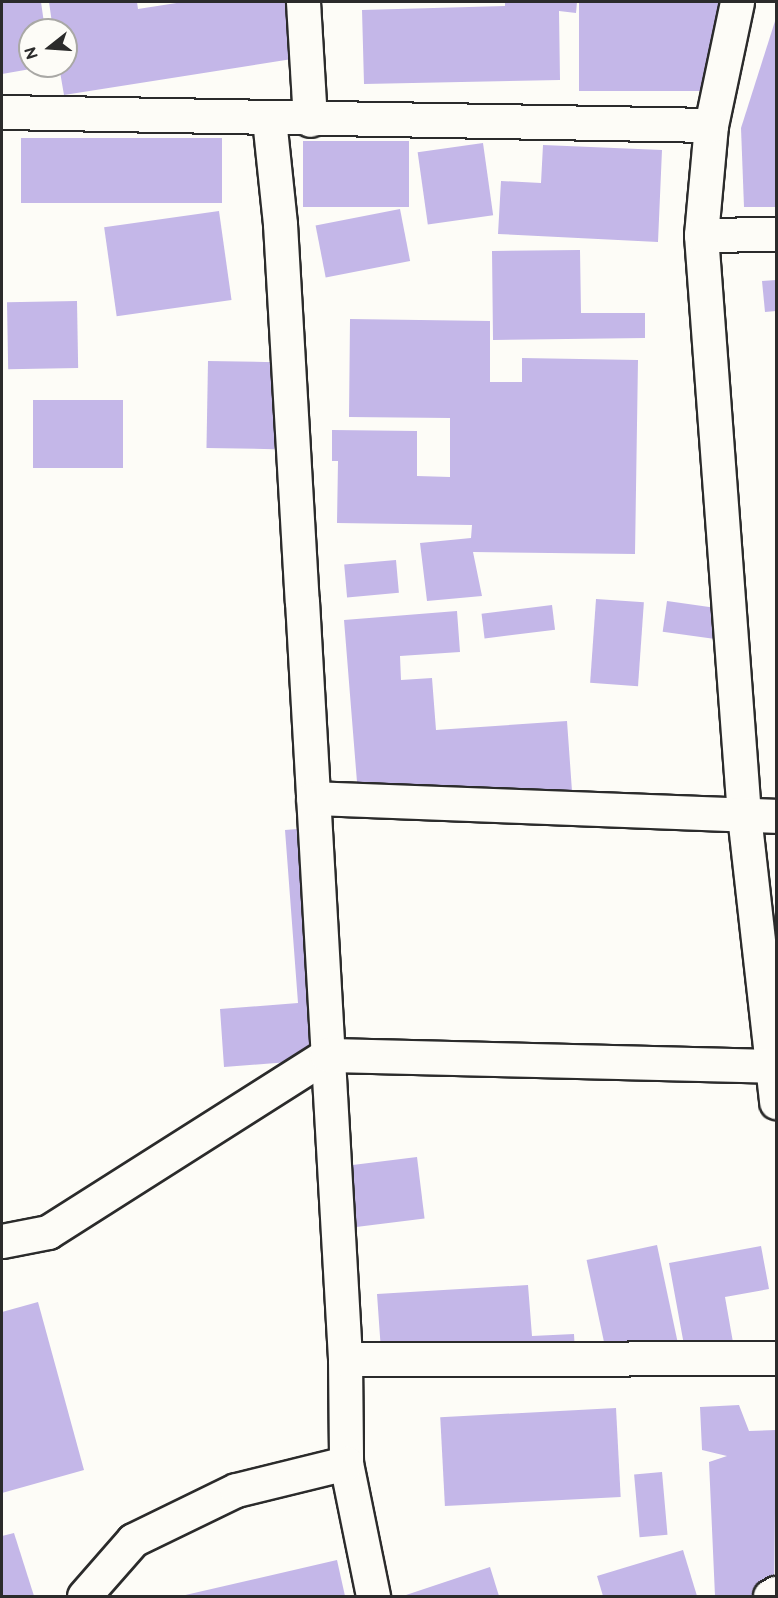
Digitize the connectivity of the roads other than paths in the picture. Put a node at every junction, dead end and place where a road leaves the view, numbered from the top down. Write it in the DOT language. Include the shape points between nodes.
graph roads {
  1 [pos="303,2"];
  2 [pos="737,2"];
  3 [pos="2,112"];
  4 [pos="269,119"];
  5 [pos="310,120"];
  6 [pos="711,124"];
  7 [pos="777,234"];
  8 [pos="701,235"];
  9 [pos="313,798"];
  10 [pos="744,815"];
  11 [pos="777,816"];
  12 [pos="327,1055"];
  13 [pos="775,1066"];
  14 [pos="777,1102"];
  15 [pos="2,1241"];
  16 [pos="777,1358"];
  17 [pos="345,1359"];
  18 [pos="346,1463"];
  19 [pos="777,1593"];
  20 [pos="84,1596"];
  21 [pos="373,1596"];
  22 [pos="770,1596"];
  1 -- 5 [label="street"];
  2 -- 6 [label="street"];
  3 -- 4 [label="street"];
  4 -- 5 [label="street"];
  4 -- 9 [label="street" via="280,224"];
  5 -- 6 [label="street"];
  6 -- 8 [label="street"];
  7 -- 8 [label="street"];
  8 -- 10 [label="street"];
  9 -- 10 [label="street"];
  9 -- 12 [label="street"];
  10 -- 11 [label="street"];
  10 -- 13 [label="street"];
  12 -- 13 [label="street"];
  12 -- 15 [label="street" via="48,1232"];
  12 -- 17 [label="street"];
  13 -- 14 [label="street"];
  16 -- 17 [label="street"];
  17 -- 18 [label="street"];
  18 -- 20 [label="street" via="236,1490 133,1540"];
  18 -- 21 [label="street"];
  19 -- 22 [label="street"];
}
